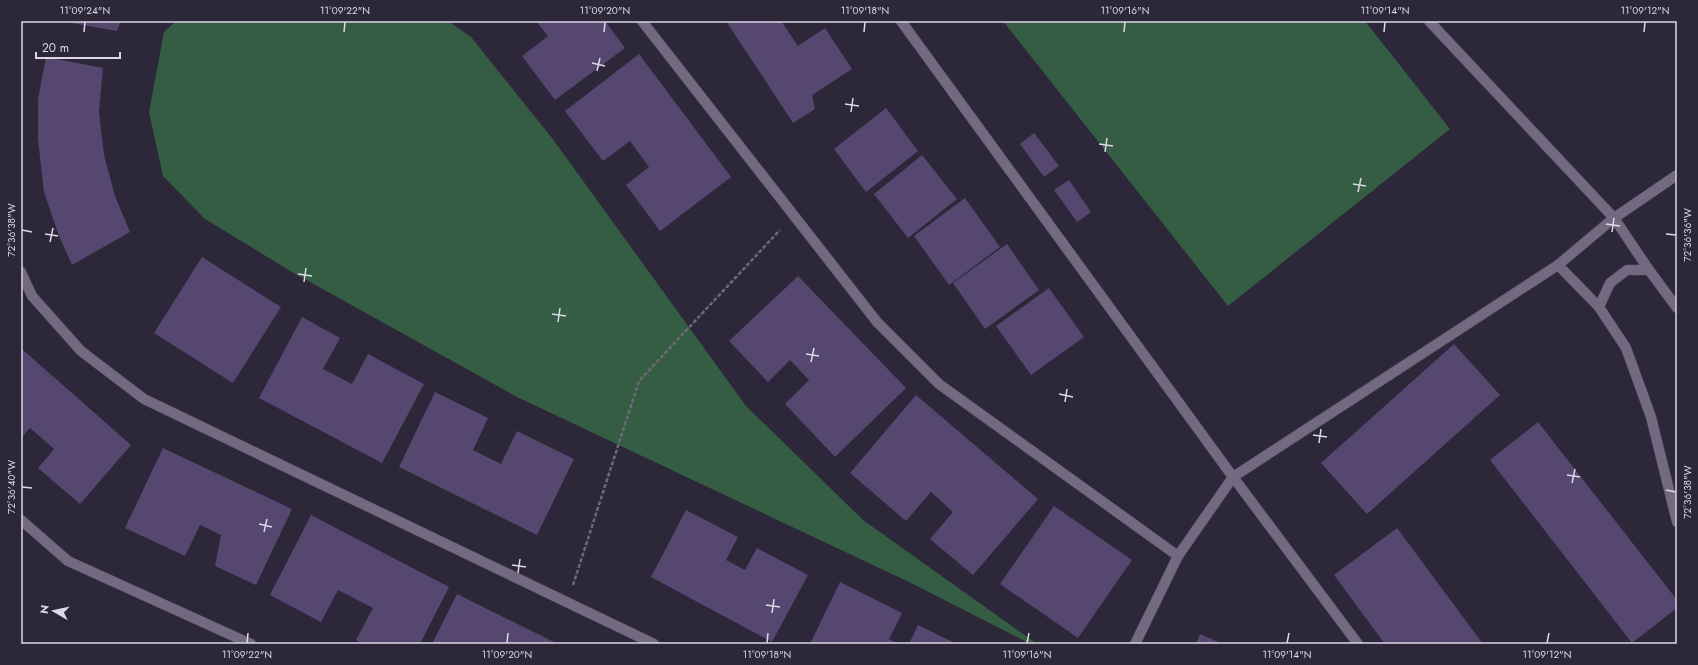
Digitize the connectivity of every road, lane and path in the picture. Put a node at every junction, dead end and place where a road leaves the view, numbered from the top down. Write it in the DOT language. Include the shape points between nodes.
graph roads {
  1 [pos="642,21"];
  2 [pos="901,21"];
  3 [pos="1429,21"];
  4 [pos="1677,175"];
  5 [pos="794,215"];
  6 [pos="1614,218"];
  7 [pos="1558,265"];
  8 [pos="1649,270"];
  9 [pos="21,272"];
  10 [pos="1599,307"];
  11 [pos="1677,308"];
  12 [pos="1233,477"];
  13 [pos="21,520"];
  14 [pos="1677,522"];
  15 [pos="1178,556"];
  16 [pos="567,602"];
  17 [pos="251,644"];
  18 [pos="654,644"];
  19 [pos="1135,644"];
  20 [pos="1358,644"];
  1 -- 5 [label="street"];
  2 -- 12 [label="street"];
  3 -- 6 [label="street"];
  4 -- 6 [label="street"];
  5 -- 15 [label="street" via="877,322 939,384"];
  5 -- 16 [label="path" via="640,381"];
  6 -- 7 [label="street"];
  6 -- 8 [label="street"];
  7 -- 10 [label="street"];
  7 -- 12 [label="street"];
  8 -- 10 [label="street" via="1627,270 1610,283"];
  8 -- 11 [label="street"];
  9 -- 16 [label="street" via="32,296 81,351 144,399"];
  10 -- 14 [label="street" via="1626,348 1651,417"];
  12 -- 15 [label="street"];
  12 -- 20 [label="street"];
  13 -- 17 [label="street" via="68,561"];
  15 -- 19 [label="street"];
  16 -- 18 [label="street"];
}
